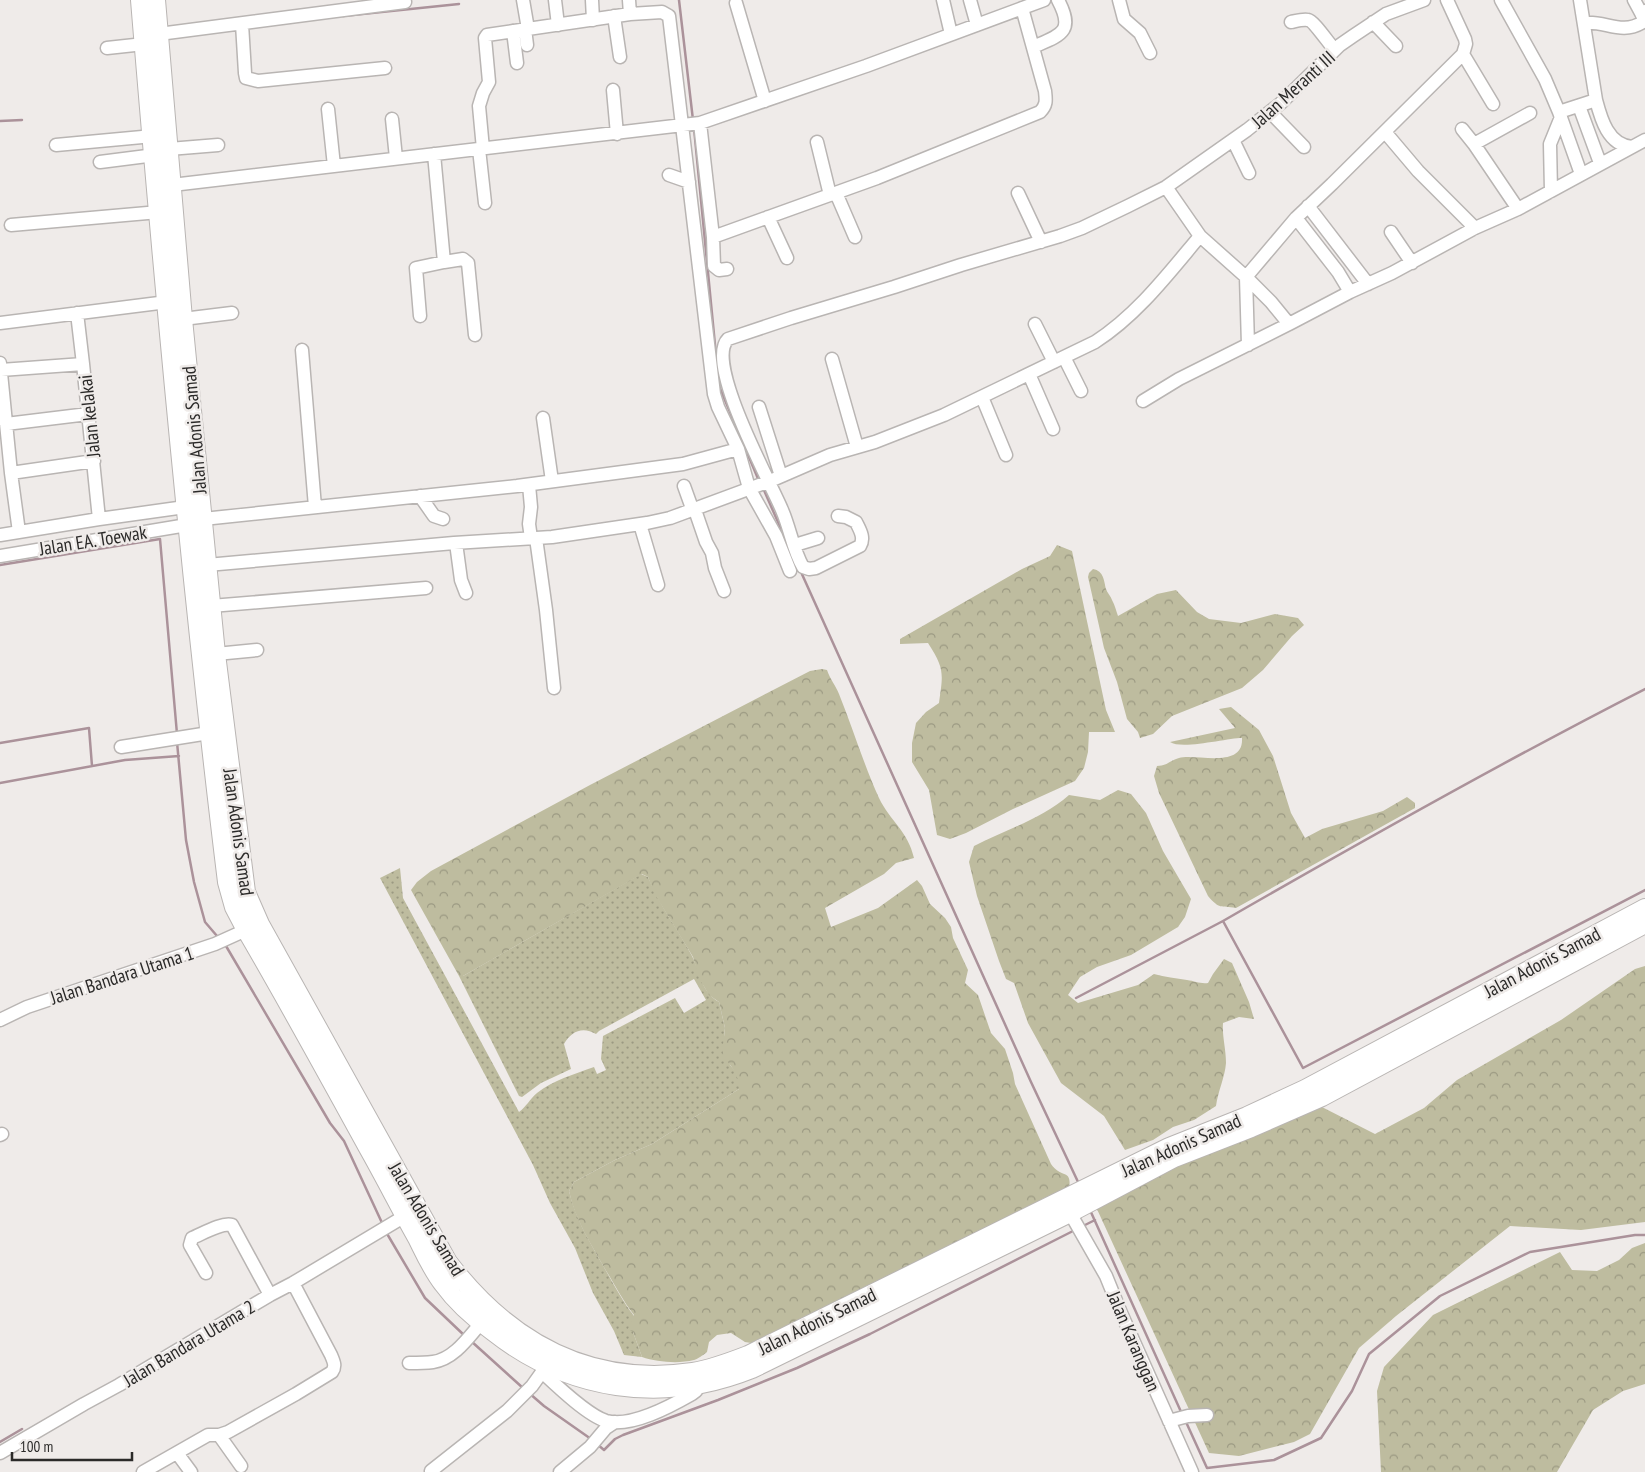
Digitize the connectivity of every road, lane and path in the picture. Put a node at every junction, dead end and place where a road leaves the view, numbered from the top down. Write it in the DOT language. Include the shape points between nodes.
graph roads {
  1 [pos="140,0"];
  2 [pos="156,0"];
  3 [pos="523,0"];
  4 [pos="555,0"];
  5 [pos="592,0"];
  6 [pos="628,0"];
  7 [pos="942,0"];
  8 [pos="970,0"];
  9 [pos="1044,0"];
  10 [pos="1058,0"];
  11 [pos="1119,0"];
  12 [pos="1424,0"];
  13 [pos="1447,0"];
  14 [pos="1501,0"];
  15 [pos="1580,0"];
  16 [pos="1634,0"];
  17 [pos="405,2"];
  18 [pos="736,3"];
  19 [pos="1022,8"];
  20 [pos="1643,12"];
  21 [pos="630,14"];
  22 [pos="614,16"];
  23 [pos="593,20"];
  24 [pos="1291,22"];
  25 [pos="1373,22"];
  26 [pos="1584,23"];
  27 [pos="242,24"];
  28 [pos="558,25"];
  29 [pos="977,25"];
  30 [pos="522,30"];
  31 [pos="159,34"];
  32 [pos="951,34"];
  33 [pos="144,44"];
  34 [pos="527,45"];
  35 [pos="1396,46"];
  36 [pos="113,47"];
  37 [pos="1033,47"];
  38 [pos="1335,50"];
  39 [pos="1150,53"];
  40 [pos="1463,54"];
  41 [pos="620,57"];
  42 [pos="517,63"];
  43 [pos="385,68"];
  44 [pos="613,90"];
  45 [pos="1596,100"];
  46 [pos="765,101"];
  47 [pos="1493,104"];
  48 [pos="1579,106"];
  49 [pos="328,109"];
  50 [pos="1270,112"];
  51 [pos="1530,113"];
  52 [pos="1560,115"];
  53 [pos="392,119"];
  54 [pos="691,124"];
  55 [pos="1462,129"];
  56 [pos="1384,132"];
  57 [pos="617,134"];
  58 [pos="146,137"];
  59 [pos="1233,140"];
  60 [pos="1645,140"];
  61 [pos="817,142"];
  62 [pos="1474,144"];
  63 [pos="56,145"];
  64 [pos="218,145"];
  65 [pos="1632,147"];
  66 [pos="1304,148"];
  67 [pos="481,149"];
  68 [pos="162,152"];
  69 [pos="434,154"];
  70 [pos="396,158"];
  71 [pos="100,162"];
  72 [pos="1600,163"];
  73 [pos="334,166"];
  74 [pos="1249,173"];
  75 [pos="1581,174"];
  76 [pos="669,176"];
  77 [pos="689,182"];
  78 [pos="172,185"];
  79 [pos="1166,187"];
  80 [pos="1551,191"];
  81 [pos="1018,193"];
  82 [pos="833,194"];
  83 [pos="485,203"];
  84 [pos="1308,206"];
  85 [pos="1518,209"];
  86 [pos="154,212"];
  87 [pos="768,217"];
  88 [pos="1296,218"];
  89 [pos="11,225"];
  90 [pos="1475,228"];
  91 [pos="1391,232"];
  92 [pos="1200,236"];
  93 [pos="713,237"];
  94 [pos="855,238"];
  95 [pos="1041,242"];
  96 [pos="787,258"];
  97 [pos="444,262"];
  98 [pos="1412,262"];
  99 [pos="727,269"];
  100 [pos="1246,277"];
  101 [pos="1368,284"];
  102 [pos="1350,292"];
  103 [pos="162,303"];
  104 [pos="77,313"];
  105 [pos="232,313"];
  106 [pos="420,316"];
  107 [pos="183,319"];
  108 [pos="0,323"];
  109 [pos="1035,324"];
  110 [pos="1289,324"];
  111 [pos="475,335"];
  112 [pos="1248,345"];
  113 [pos="302,350"];
  114 [pos="832,359"];
  115 [pos="1059,359"];
  116 [pos="83,364"];
  117 [pos="0,366"];
  118 [pos="1029,374"];
  119 [pos="1080,391"];
  120 [pos="982,397"];
  121 [pos="1143,401"];
  122 [pos="88,414"];
  123 [pos="543,418"];
  124 [pos="742,422"];
  125 [pos="6,424"];
  126 [pos="1053,429"];
  127 [pos="857,447"];
  128 [pos="738,449"];
  129 [pos="1006,455"];
  130 [pos="94,461"];
  131 [pos="11,473"];
  132 [pos="552,481"];
  133 [pos="764,483"];
  134 [pos="528,485"];
  135 [pos="684,486"];
  136 [pos="420,496"];
  137 [pos="185,507"];
  138 [pos="315,507"];
  139 [pos="694,510"];
  140 [pos="838,516"];
  141 [pos="99,519"];
  142 [pos="443,519"];
  143 [pos="195,522"];
  144 [pos="640,524"];
  145 [pos="19,532"];
  146 [pos="0,535"];
  147 [pos="533,538"];
  148 [pos="818,538"];
  149 [pos="456,543"];
  150 [pos="795,545"];
  151 [pos="0,556"];
  152 [pos="207,565"];
  153 [pos="790,571"];
  154 [pos="658,585"];
  155 [pos="426,588"];
  156 [pos="724,591"];
  157 [pos="466,592"];
  158 [pos="211,606"];
  159 [pos="206,631"];
  160 [pos="257,650"];
  161 [pos="216,654"];
  162 [pos="554,688"];
  163 [pos="209,733"];
  164 [pos="122,747"];
  165 [pos="1645,908"];
  166 [pos="1645,924"];
  167 [pos="246,930"];
  168 [pos="0,1020"];
  169 [pos="1234,1128"];
  170 [pos="401,1192"];
  171 [pos="1071,1207"];
  172 [pos="405,1216"];
  173 [pos="206,1273"];
  174 [pos="293,1283"];
  175 [pos="270,1295"];
  176 [pos="480,1322"];
  177 [pos="409,1363"];
  178 [pos="545,1369"];
  179 [pos="697,1386"];
  180 [pos="1207,1415"];
  181 [pos="1179,1418"];
  182 [pos="615,1422"];
  183 [pos="219,1435"];
  184 [pos="0,1453"];
  185 [pos="177,1453"];
  186 [pos="241,1466"];
  187 [pos="431,1471"];
  188 [pos="1190,1471"];
  189 [pos="144,1472"];
  190 [pos="191,1472"];
  191 [pos="560,1472"];
  1 -- 33 [label="highway"];
  2 -- 31 [label="highway, Jalan Adonis Samad"];
  3 -- 30 [label="street"];
  4 -- 28 [label="street"];
  5 -- 23 [label="street"];
  6 -- 21 [label="street"];
  7 -- 32 [label="street"];
  8 -- 29 [label="street"];
  9 -- 19 [label="street"];
  10 -- 37 [label="street" via="1065,16 1063,31"];
  11 -- 39 [label="street" via="1124,19 1140,33"];
  12 -- 25 [label="street, Jalan Meranti III"];
  13 -- 40 [label="street" via="1465,39"];
  14 -- 52 [label="street" via="1545,79"];
  15 -- 26 [label="street"];
  16 -- 20 [label="street"];
  17 -- 27 [label="street"];
  18 -- 46 [label="street"];
  19 -- 29 [label="street"];
  19 -- 37 [label="street"];
  20 -- 26 [label="street" via="1643,22 1624,28"];
  21 -- 22 [label="street"];
  21 -- 54 [label="street" via="662,12 669,16"];
  22 -- 23 [label="street"];
  22 -- 41 [label="street"];
  23 -- 28 [label="street"];
  24 -- 38 [label="street" via="1308,20 1314,23"];
  25 -- 35 [label="street"];
  25 -- 38 [label="street, Jalan Meranti III"];
  26 -- 45 [label="street"];
  27 -- 31 [label="street"];
  27 -- 43 [label="street" via="245,73 250,80"];
  28 -- 30 [label="street"];
  29 -- 32 [label="street"];
  30 -- 34 [label="street"];
  30 -- 42 [label="street"];
  30 -- 67 [label="street" via="490,34 485,38 489,82 479,106"];
  31 -- 68 [label="highway, Jalan Adonis Samad"];
  32 -- 46 [label="street"];
  33 -- 36 [label="street"];
  33 -- 58 [label="highway"];
  37 -- 82 [label="street" via="1046,98 1045,107 1040,112"];
  38 -- 50 [label="street, Jalan Meranti III"];
  40 -- 47 [label="street"];
  40 -- 56 [label="street"];
  44 -- 57 [label="street"];
  45 -- 48 [label="street"];
  45 -- 65 [label="street" via="1601,119 1615,141"];
  46 -- 54 [label="street"];
  48 -- 52 [label="street"];
  48 -- 72 [label="street"];
  49 -- 73 [label="street"];
  50 -- 59 [label="street, Jalan Meranti III"];
  50 -- 66 [label="street"];
  51 -- 62 [label="street"];
  52 -- 75 [label="street"];
  52 -- 80 [label="street" via="1550,144"];
  53 -- 70 [label="street"];
  54 -- 57 [label="street"];
  54 -- 77 [label="street"];
  54 -- 93 [label="street"];
  55 -- 62 [label="street"];
  56 -- 84 [label="street"];
  56 -- 90 [label="street"];
  57 -- 67 [label="street"];
  58 -- 63 [label="street"];
  58 -- 68 [label="highway"];
  59 -- 74 [label="street"];
  59 -- 79 [label="street, Jalan Meranti III"];
  60 -- 65 [label="street"];
  61 -- 82 [label="street"];
  62 -- 85 [label="street"];
  64 -- 68 [label="street"];
  65 -- 72 [label="street"];
  67 -- 69 [label="street"];
  67 -- 83 [label="street"];
  68 -- 71 [label="street"];
  68 -- 78 [label="highway, Jalan Adonis Samad"];
  68 -- 86 [label="highway"];
  69 -- 70 [label="street"];
  69 -- 97 [label="street"];
  70 -- 73 [label="street"];
  72 -- 75 [label="street"];
  73 -- 78 [label="street"];
  75 -- 80 [label="street"];
  76 -- 77 [label="street"];
  77 -- 128 [label="street" via="714,394"];
  78 -- 107 [label="highway, Jalan Adonis Samad"];
  79 -- 92 [label="street"];
  79 -- 95 [label="street, Jalan Meranti III" via="1082,228"];
  80 -- 85 [label="street"];
  81 -- 95 [label="street"];
  82 -- 87 [label="street"];
  82 -- 94 [label="street"];
  84 -- 88 [label="street"];
  84 -- 101 [label="street"];
  85 -- 90 [label="street"];
  86 -- 89 [label="street"];
  86 -- 103 [label="highway"];
  87 -- 93 [label="street"];
  87 -- 96 [label="street"];
  88 -- 100 [label="street"];
  88 -- 102 [label="street"];
  90 -- 98 [label="street"];
  91 -- 98 [label="street"];
  92 -- 100 [label="street"];
  92 -- 115 [label="street" via="1115,329"];
  93 -- 99 [label="street" via="714,266 719,270"];
  95 -- 124 [label="street, Jalan Meranti III" via="728,339 723,348 726,380"];
  97 -- 106 [label="street" via="416,268"];
  97 -- 111 [label="street" via="463,259 468,263"];
  98 -- 101 [label="street"];
  100 -- 110 [label="street"];
  100 -- 112 [label="street"];
  101 -- 102 [label="street"];
  102 -- 110 [label="street"];
  103 -- 104 [label="street"];
  103 -- 137 [label="highway"];
  104 -- 108 [label="street"];
  104 -- 116 [label="street, Jalan kelakai"];
  105 -- 107 [label="street"];
  107 -- 143 [label="highway, Jalan Adonis Samad"];
  109 -- 115 [label="street"];
  110 -- 112 [label="street"];
  112 -- 121 [label="street" via="1178,379"];
  113 -- 138 [label="street"];
  114 -- 127 [label="street"];
  115 -- 118 [label="street"];
  115 -- 119 [label="street"];
  116 -- 117 [label="street"];
  116 -- 122 [label="street, Jalan kelakai"];
  117 -- 125 [label="street"];
  118 -- 120 [label="street"];
  118 -- 126 [label="street"];
  120 -- 127 [label="street" via="919,425"];
  120 -- 129 [label="street"];
  122 -- 125 [label="street"];
  122 -- 130 [label="street, Jalan kelakai"];
  123 -- 132 [label="street"];
  124 -- 133 [label="street, Jalan Meranti III"];
  124 -- 133 [label="street" via="761,412"];
  125 -- 131 [label="street"];
  127 -- 133 [label="street"];
  128 -- 132 [label="street, Jalan EA. Toewak" via="682,464"];
  128 -- 133 [label="street"];
  130 -- 131 [label="street"];
  130 -- 141 [label="street, Jalan kelakai"];
  131 -- 145 [label="street"];
  132 -- 134 [label="street, Jalan EA. Toewak"];
  133 -- 139 [label="street"];
  133 -- 150 [label="street" via="787,521"];
  133 -- 153 [label="street" via="776,536"];
  134 -- 136 [label="street, Jalan EA. Toewak"];
  134 -- 147 [label="street" via="529,524"];
  135 -- 139 [label="street"];
  136 -- 138 [label="street, Jalan EA. Toewak"];
  136 -- 142 [label="street" via="434,516"];
  137 -- 141 [label="street"];
  137 -- 143 [label="highway"];
  138 -- 143 [label="street, Jalan EA. Toewak"];
  139 -- 144 [label="street"];
  139 -- 156 [label="street"];
  140 -- 150 [label="street" via="856,522 862,536 860,546 809,569 800,562"];
  141 -- 145 [label="street"];
  143 -- 151 [label="street, Jalan EA. Toewak"];
  143 -- 152 [label="highway, Jalan Adonis Samad"];
  143 -- 159 [label="highway"];
  144 -- 147 [label="street"];
  144 -- 154 [label="street"];
  145 -- 146 [label="street"];
  147 -- 149 [label="street"];
  147 -- 162 [label="street" via="546,610"];
  148 -- 150 [label="street"];
  149 -- 152 [label="street"];
  149 -- 157 [label="street"];
  152 -- 158 [label="highway, Jalan Adonis Samad"];
  155 -- 158 [label="street"];
  158 -- 159 [label="highway, Jalan Adonis Samad"];
  159 -- 161 [label="highway, Jalan Adonis Samad"];
  159 -- 163 [label="highway"];
  160 -- 161 [label="street"];
  161 -- 170 [label="highway, Jalan Adonis Samad" via="243,881 249,902"];
  163 -- 164 [label="street"];
  163 -- 167 [label="highway" via="227,882 234,907"];
  165 -- 169 [label="highway, Jalan Adonis Samad"];
  166 -- 169 [label="highway, Jalan Adonis Samad" via="1322,1096"];
  167 -- 168 [label="street, Jalan Bandara Utama 1" via="215,944 33,1004"];
  167 -- 170 [label="highway"];
  169 -- 171 [label="highway, Jalan Adonis Samad" via="1169,1147"];
  170 -- 171 [label="highway, Jalan Adonis Samad" via="459,1276 480,1300 526,1338 556,1354 600,1370 663,1375 695,1371 748,1355"];
  170 -- 172 [label="highway"];
  171 -- 179 [label="highway" via="752,1369"];
  171 -- 181 [label="street, Jalan Karanggan" via="1121,1313"];
  172 -- 174 [label="street, Jalan Bandara Utama 2"];
  172 -- 176 [label="highway" via="443,1285"];
  173 -- 175 [label="street" via="190,1240 230,1224"];
  174 -- 175 [label="street, Jalan Bandara Utama 2"];
  174 -- 183 [label="street" via="331,1355 334,1368 296,1394"];
  175 -- 184 [label="street, Jalan Bandara Utama 2" via="120,1386"];
  176 -- 177 [label="street" via="454,1352 439,1360"];
  176 -- 178 [label="highway"];
  178 -- 179 [label="highway" via="620,1387 662,1389"];
  178 -- 182 [label="street" via="592,1413 605,1421"];
  178 -- 187 [label="street" via="499,1418"];
  179 -- 182 [label="street" via="692,1394 660,1411"];
  180 -- 181 [label="street"];
  181 -- 188 [label="street, Jalan Karanggan"];
  182 -- 191 [label="street"];
  183 -- 185 [label="street" via="208,1436"];
  183 -- 186 [label="street"];
  185 -- 189 [label="street"];
  185 -- 190 [label="street"];
}
